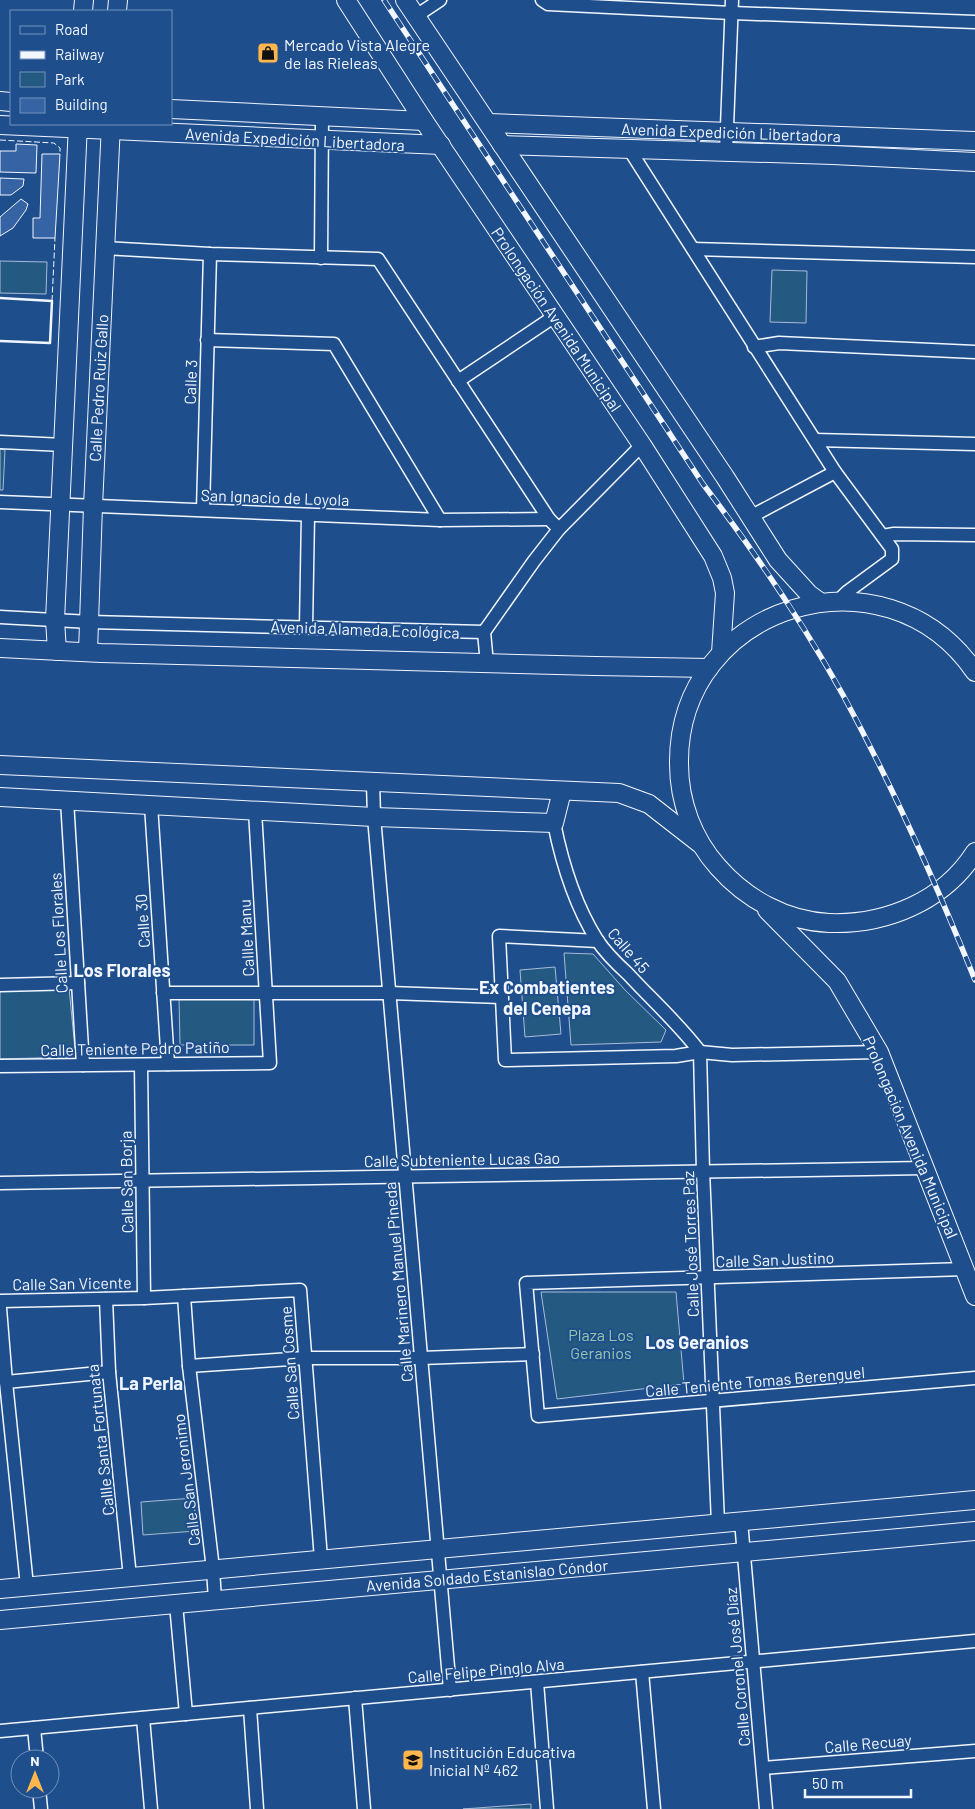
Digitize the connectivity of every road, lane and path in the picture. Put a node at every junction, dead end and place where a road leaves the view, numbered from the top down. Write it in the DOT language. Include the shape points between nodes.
graph roads {
  1 [pos="346,0"];
  2 [pos="405,0"];
  3 [pos="440,0"];
  4 [pos="542,0"];
  5 [pos="732,0"];
  6 [pos="732,13"];
  7 [pos="416,16"];
  8 [pos="975,22"];
  9 [pos="172,109"];
  10 [pos="322,116"];
  11 [pos="424,121"];
  12 [pos="488,123"];
  13 [pos="0,125"];
  14 [pos="78,126"];
  15 [pos="111,127"];
  16 [pos="727,131"];
  17 [pos="322,140"];
  18 [pos="975,141"];
  19 [pos="441,145"];
  20 [pos="502,145"];
  21 [pos="629,149"];
  22 [pos="726,152"];
  23 [pos="975,162"];
  24 [pos="104,248"];
  25 [pos="692,249"];
  26 [pos="210,254"];
  27 [pos="975,257"];
  28 [pos="321,258"];
  29 [pos="555,316"];
  30 [pos="208,340"];
  31 [pos="754,347"];
  32 [pos="975,352"];
  33 [pos="458,381"];
  34 [pos="815,440"];
  35 [pos="0,442"];
  36 [pos="975,444"];
  37 [pos="64,445"];
  38 [pos="642,445"];
  39 [pos="835,472"];
  40 [pos="0,502"];
  41 [pos="62,505"];
  42 [pos="93,506"];
  43 [pos="203,510"];
  44 [pos="308,515"];
  45 [pos="750,517"];
  46 [pos="549,519"];
  47 [pos="440,520"];
  48 [pos="559,529"];
  49 [pos="975,535"];
  50 [pos="883,536"];
  51 [pos="838,601"];
  52 [pos="820,602"];
  53 [pos="0,617"];
  54 [pos="55,620"];
  55 [pos="90,622"];
  56 [pos="306,627"];
  57 [pos="484,632"];
  58 [pos="0,648"];
  59 [pos="57,651"];
  60 [pos="88,652"];
  61 [pos="721,653"];
  62 [pos="487,664"];
  63 [pos="709,668"];
  64 [pos="973,668"];
  65 [pos="0,765"];
  66 [pos="373,782"];
  67 [pos="562,791"];
  68 [pos="0,797"];
  69 [pos="66,800"];
  70 [pos="151,805"];
  71 [pos="255,811"];
  72 [pos="374,818"];
  73 [pos="554,823"];
  74 [pos="702,845"];
  75 [pos="975,852"];
  76 [pos="754,898"];
  77 [pos="598,941"];
  78 [pos="78,983"];
  79 [pos="0,985"];
  80 [pos="163,992"];
  81 [pos="266,993"];
  82 [pos="390,993"];
  83 [pos="501,997"];
  84 [pos="700,1052"];
  85 [pos="879,1052"];
  86 [pos="270,1063"];
  87 [pos="141,1064"];
  88 [pos="168,1064"];
  89 [pos="82,1065"];
  90 [pos="0,1066"];
  91 [pos="925,1168"];
  92 [pos="703,1171"];
  93 [pos="406,1177"];
  94 [pos="143,1181"];
  95 [pos="0,1183"];
  96 [pos="965,1269"];
  97 [pos="707,1277"];
  98 [pos="184,1296"];
  99 [pos="975,1296"];
  100 [pos="144,1298"];
  101 [pos="106,1299"];
  102 [pos="0,1301"];
  103 [pos="0,1308"];
  104 [pos="532,1354"];
  105 [pos="305,1358"];
  106 [pos="421,1358"];
  107 [pos="189,1366"];
  108 [pos="109,1372"];
  109 [pos="975,1378"];
  110 [pos="6,1382"];
  111 [pos="713,1401"];
  112 [pos="975,1500"];
  113 [pos="741,1521"];
  114 [pos="718,1523"];
  115 [pos="975,1531"];
  116 [pos="438,1549"];
  117 [pos="744,1552"];
  118 [pos="321,1560"];
  119 [pos="213,1569"];
  120 [pos="130,1577"];
  121 [pos="441,1580"];
  122 [pos="27,1586"];
  123 [pos="0,1589"];
  124 [pos="215,1600"];
  125 [pos="176,1604"];
  126 [pos="0,1620"];
  127 [pos="975,1641"];
  128 [pos="753,1662"];
  129 [pos="642,1672"];
  130 [pos="536,1682"];
  131 [pos="450,1690"];
  132 [pos="355,1698"];
  133 [pos="250,1708"];
  134 [pos="186,1714"];
  135 [pos="143,1718"];
  136 [pos="34,1728"];
  137 [pos="0,1731"];
  138 [pos="36,1749"];
  139 [pos="975,1751"];
  140 [pos="763,1768"];
  141 [pos="150,1809"];
  142 [pos="257,1809"];
  143 [pos="364,1809"];
  144 [pos="547,1809"];
  145 [pos="654,1809"];
  146 [pos="766,1809"];
  1 -- 11 [label="street, Prolongación Avenida Municipal"];
  2 -- 7 [label="street"];
  3 -- 7 [label="street"];
  4 -- 6 [label="street" via="548,4"];
  5 -- 6 [label="street"];
  6 -- 8 [label="street"];
  6 -- 16 [label="street"];
  7 -- 12 [label="street"];
  9 -- 10 [label="street, Avenida Expedición Libertadora"];
  10 -- 11 [label="street, Avenida Expedición Libertadora"];
  10 -- 17 [label="street"];
  11 -- 19 [label="street, Prolongación Avenida Municipal"];
  12 -- 16 [label="street, Avenida Expedición Libertadora"];
  12 -- 20 [label="street"];
  13 -- 14 [label="street, Avenida Expedición Libertadora"];
  14 -- 15 [label="street, Avenida Expedición Libertadora"];
  14 -- 37 [label="street, Calle Pedro Ruiz Gallo"];
  15 -- 17 [label="street, Avenida Expedición Libertadora"];
  15 -- 24 [label="street, Calle Pedro Ruiz Gallo"];
  16 -- 18 [label="street, Avenida Expedición Libertadora"];
  16 -- 22 [label="street"];
  17 -- 19 [label="street, Avenida Expedición Libertadora"];
  17 -- 28 [label="street"];
  19 -- 29 [label="street, Prolongación Avenida Municipal"];
  20 -- 21 [label="street, Avenida Expedición Libertadora"];
  20 -- 45 [label="street"];
  21 -- 22 [label="street, Avenida Expedición Libertadora"];
  21 -- 25 [label="street"];
  22 -- 23 [label="street, Avenida Expedición Libertadora"];
  24 -- 26 [label="street"];
  24 -- 42 [label="street, Calle Pedro Ruiz Gallo"];
  25 -- 27 [label="street"];
  25 -- 31 [label="street"];
  26 -- 28 [label="street"];
  26 -- 30 [label="street, Calle 3"];
  28 -- 33 [label="street" via="378,260"];
  29 -- 33 [label="street"];
  29 -- 38 [label="street, Prolongación Avenida Municipal"];
  30 -- 43 [label="street, Calle 3"];
  30 -- 47 [label="street" via="334,344"];
  31 -- 32 [label="street" via="780,343"];
  31 -- 34 [label="street"];
  33 -- 46 [label="street"];
  34 -- 36 [label="street"];
  34 -- 39 [label="street"];
  35 -- 37 [label="street"];
  37 -- 41 [label="street, Calle Pedro Ruiz Gallo"];
  38 -- 48 [label="street, Avenida Alameda Ecológica"];
  38 -- 61 [label="street, Prolongación Avenida Municipal" via="719,567 724,593"];
  39 -- 45 [label="street"];
  39 -- 50 [label="street"];
  40 -- 41 [label="street, San Ignacio de Loyola"];
  41 -- 42 [label="street, San Ignacio de Loyola"];
  41 -- 54 [label="street, Calle Pedro Ruiz Gallo"];
  42 -- 43 [label="street, San Ignacio de Loyola"];
  42 -- 55 [label="street, Calle Pedro Ruiz Gallo"];
  43 -- 44 [label="street, San Ignacio de Loyola"];
  44 -- 47 [label="street, San Ignacio de Loyola"];
  44 -- 56 [label="street"];
  45 -- 52 [label="street" via="778,560"];
  46 -- 47 [label="street, San Ignacio de Loyola"];
  46 -- 48 [label="street"];
  48 -- 57 [label="street, Avenida Alameda Ecológica"];
  49 -- 50 [label="street"];
  50 -- 51 [label="street" via="892,549 892,559"];
  51 -- 52 [label="street, Prolongación Avenida Municipal"];
  51 -- 64 [label="street, Prolongación Avenida Municipal" via="876,605 912,617 943,637"];
  52 -- 61 [label="street, Prolongación Avenida Municipal" via="766,619"];
  53 -- 54 [label="street, Avenida Alameda Ecológica"];
  54 -- 55 [label="street, Avenida Alameda Ecológica"];
  54 -- 59 [label="street, Calle Pedro Ruiz Gallo"];
  55 -- 56 [label="street, Avenida Alameda Ecológica"];
  55 -- 60 [label="street, Calle Pedro Ruiz Gallo"];
  56 -- 57 [label="street, Avenida Alameda Ecológica"];
  57 -- 62 [label="street"];
  58 -- 59 [label="street, Avenida Alameda Ecológica"];
  59 -- 60 [label="street, Avenida Alameda Ecológica"];
  60 -- 62 [label="street, Avenida Alameda Ecológica"];
  61 -- 63 [label="street, Prolongación Avenida Municipal"];
  62 -- 63 [label="street, Avenida Alameda Ecológica"];
  63 -- 74 [label="street, Prolongación Avenida Municipal" via="688,709 679,755 682,792"];
  65 -- 66 [label="street"];
  66 -- 67 [label="street"];
  66 -- 72 [label="street, Calle Marinero Manuel Pineda"];
  67 -- 73 [label="street"];
  67 -- 74 [label="street" via="619,794 649,804"];
  68 -- 69 [label="street"];
  69 -- 70 [label="street"];
  69 -- 78 [label="street, Calle Los Florales"];
  70 -- 71 [label="street"];
  70 -- 80 [label="street, Calle 30"];
  71 -- 72 [label="street"];
  71 -- 81 [label="street, Callle Manu"];
  72 -- 73 [label="street"];
  72 -- 82 [label="street, Calle Marinero Manuel Pineda"];
  73 -- 77 [label="street, Calle 45" via="563,862"];
  74 -- 76 [label="street, Prolongación Avenida Municipal" via="724,874"];
  75 -- 76 [label="street, Prolongación Avenida Municipal" via="960,871 932,896 880,918 843,923 806,920"];
  76 -- 85 [label="street, Prolongación Avenida Municipal" via="837,981"];
  77 -- 83 [label="street" via="499,936"];
  77 -- 84 [label="street, Calle 45"];
  78 -- 79 [label="street"];
  78 -- 89 [label="street, Calle Los Florales"];
  80 -- 81 [label="street"];
  80 -- 88 [label="street, Calle 30"];
  81 -- 82 [label="street"];
  81 -- 86 [label="street, Callle Manu"];
  82 -- 83 [label="street"];
  82 -- 93 [label="street, Calle Marinero Manuel Pineda"];
  83 -- 84 [label="street" via="505,1060 676,1056"];
  84 -- 85 [label="street" via="732,1055"];
  84 -- 92 [label="street, Calle José Torres Paz"];
  85 -- 91 [label="street, Prolongación Avenida Municipal"];
  86 -- 88 [label="street, Calle Teniente Pedro Patiño"];
  87 -- 88 [label="street, Calle Teniente Pedro Patiño"];
  87 -- 89 [label="street, Calle Teniente Pedro Patiño"];
  87 -- 94 [label="street, Calle San Borja"];
  89 -- 90 [label="street, Calle Teniente Pedro Patiño"];
  91 -- 92 [label="street, Calle Subteniente Lucas Gao"];
  91 -- 96 [label="street, Prolongación Avenida Municipal"];
  92 -- 93 [label="street, Calle Subteniente Lucas Gao"];
  92 -- 97 [label="street, Calle José Torres Paz"];
  93 -- 94 [label="street, Calle Subteniente Lucas Gao"];
  93 -- 106 [label="street, Calle Marinero Manuel Pineda"];
  94 -- 95 [label="street, Calle Subteniente Lucas Gao"];
  94 -- 100 [label="street, Calle San Borja"];
  96 -- 97 [label="street, Calle San Justino"];
  96 -- 99 [label="street, Prolongación Avenida Municipal"];
  97 -- 104 [label="street, Calle San Justino" via="526,1283"];
  97 -- 111 [label="street, Calle José Torres Paz"];
  98 -- 100 [label="street, Calle San Cosme"];
  98 -- 105 [label="street, Calle San Cosme" via="300,1290"];
  98 -- 107 [label="street, Calle San Jeronimo"];
  100 -- 101 [label="street, Calle San Vicente"];
  101 -- 102 [label="street, Calle San Vicente"];
  101 -- 108 [label="street, Callle Santa Fortunata"];
  103 -- 110 [label="street, Calle San Vicente"];
  104 -- 106 [label="street"];
  104 -- 111 [label="street, Calle Teniente Tomas Berenguel" via="538,1416"];
  105 -- 106 [label="street"];
  105 -- 107 [label="street"];
  105 -- 118 [label="street, Calle San Cosme"];
  106 -- 116 [label="street, Calle Marinero Manuel Pineda"];
  107 -- 119 [label="street, Calle San Jeronimo"];
  108 -- 110 [label="street"];
  108 -- 120 [label="street, Callle Santa Fortunata"];
  109 -- 111 [label="street, Calle Teniente Tomas Berenguel"];
  110 -- 122 [label="street, Calle San Vicente"];
  111 -- 114 [label="street, Calle José Torres Paz"];
  112 -- 113 [label="street, Avenida Soldado Estanislao Cóndor"];
  113 -- 114 [label="street, Avenida Soldado Estanislao Cóndor"];
  113 -- 117 [label="street, Calle Coronel José Díaz"];
  114 -- 116 [label="street, Avenida Soldado Estanislao Cóndor"];
  115 -- 117 [label="street, Avenida Soldado Estanislao Cóndor"];
  116 -- 118 [label="street, Avenida Soldado Estanislao Cóndor"];
  116 -- 121 [label="street, Calle Marinero Manuel Pineda"];
  117 -- 121 [label="street, Avenida Soldado Estanislao Cóndor"];
  117 -- 128 [label="street, Calle Coronel José Díaz"];
  118 -- 119 [label="street, Avenida Soldado Estanislao Cóndor"];
  119 -- 120 [label="street, Avenida Soldado Estanislao Cóndor"];
  119 -- 124 [label="street, Calle San Jeronimo"];
  120 -- 122 [label="street, Avenida Soldado Estanislao Cóndor"];
  121 -- 124 [label="street, Avenida Soldado Estanislao Cóndor"];
  121 -- 131 [label="street, Calle Marinero Manuel Pineda"];
  122 -- 123 [label="street, Avenida Soldado Estanislao Cóndor"];
  124 -- 125 [label="street, Avenida Soldado Estanislao Cóndor"];
  125 -- 126 [label="street, Avenida Soldado Estanislao Cóndor"];
  125 -- 134 [label="street"];
  127 -- 128 [label="street, Calle Felipe Pinglo Alva"];
  128 -- 129 [label="street, Calle Felipe Pinglo Alva"];
  128 -- 140 [label="street, Calle Coronel José Díaz"];
  129 -- 130 [label="street, Calle Felipe Pinglo Alva"];
  129 -- 145 [label="street"];
  130 -- 131 [label="street, Calle Felipe Pinglo Alva"];
  130 -- 144 [label="street"];
  131 -- 132 [label="street, Calle Felipe Pinglo Alva"];
  132 -- 133 [label="street, Calle Felipe Pinglo Alva"];
  132 -- 143 [label="street"];
  133 -- 134 [label="street, Calle Felipe Pinglo Alva"];
  133 -- 142 [label="street"];
  134 -- 135 [label="street, Calle Felipe Pinglo Alva"];
  135 -- 136 [label="street, Calle Felipe Pinglo Alva"];
  135 -- 141 [label="street"];
  136 -- 137 [label="street, Calle Felipe Pinglo Alva"];
  136 -- 138 [label="street"];
  139 -- 140 [label="street, Calle Recuay"];
  140 -- 146 [label="street, Calle Coronel José Díaz"];
}
